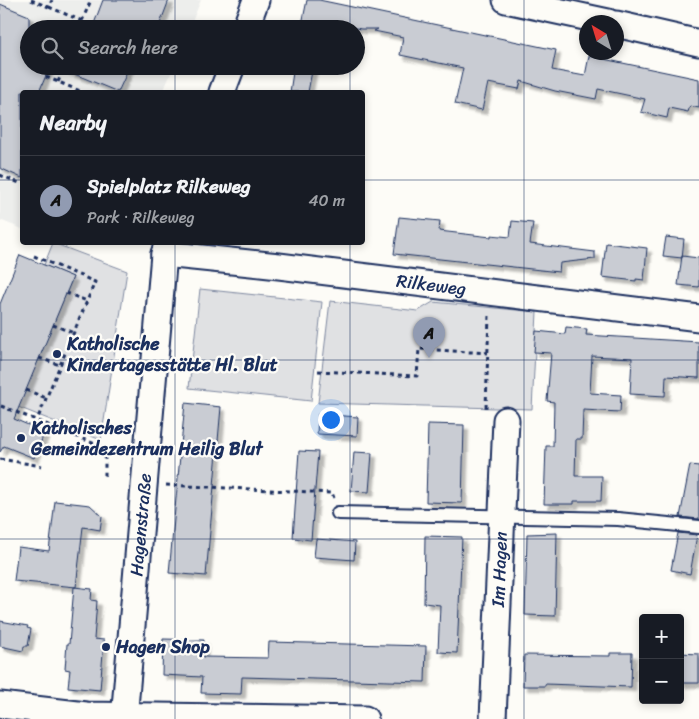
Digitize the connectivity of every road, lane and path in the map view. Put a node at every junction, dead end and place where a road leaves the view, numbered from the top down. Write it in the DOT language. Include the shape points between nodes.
graph roads {
  1 [pos="30,0"];
  2 [pos="52,0"];
  3 [pos="91,0"];
  4 [pos="256,0"];
  5 [pos="506,0"];
  6 [pos="49,7"];
  7 [pos="579,16"];
  8 [pos="78,20"];
  9 [pos="83,20"];
  10 [pos="248,20"];
  11 [pos="624,26"];
  12 [pos="699,43"];
  13 [pos="61,75"];
  14 [pos="229,75"];
  15 [pos="46,77"];
  16 [pos="58,82"];
  17 [pos="78,90"];
  18 [pos="223,90"];
  19 [pos="0,175"];
  20 [pos="20,183"];
  21 [pos="166,248"];
  22 [pos="34,256"];
  23 [pos="66,292"];
  24 [pos="489,292"];
  25 [pos="87,301"];
  26 [pos="699,318"];
  27 [pos="53,325"];
  28 [pos="74,333"];
  29 [pos="488,353"];
  30 [pos="39,358"];
  31 [pos="319,362"];
  32 [pos="60,366"];
  33 [pos="318,372"];
  34 [pos="317,380"];
  35 [pos="26,390"];
  36 [pos="46,398"];
  37 [pos="1,406"];
  38 [pos="37,420"];
  39 [pos="506,420"];
  40 [pos="0,459"];
  41 [pos="42,466"];
  42 [pos="105,478"];
  43 [pos="143,483"];
  44 [pos="338,513"];
  45 [pos="503,516"];
  46 [pos="699,527"];
  47 [pos="0,705"];
  48 [pos="124,718"];
  49 [pos="365,719"];
  50 [pos="493,719"];
  1 -- 6 [label="path"];
  2 -- 6 [label="path"];
  3 -- 9 [label="path"];
  4 -- 10 [label="street"];
  5 -- 7 [label="street"];
  6 -- 8 [label="path"];
  11 -- 12 [label="street"];
  13 -- 16 [label="path"];
  14 -- 18 [label="street"];
  15 -- 16 [label="path"];
  16 -- 17 [label="path"];
  19 -- 20 [label="path"];
  21 -- 24 [label="street, Rilkeweg" via="279,266"];
  21 -- 43 [label="street, Hagenstraße"];
  22 -- 25 [label="path" via="96,282"];
  23 -- 25 [label="path"];
  24 -- 26 [label="street, Rilkeweg"];
  24 -- 29 [label="path"];
  25 -- 28 [label="path"];
  27 -- 28 [label="path"];
  28 -- 32 [label="path"];
  29 -- 34 [label="path" via="419,349 417,376 318,370"];
  29 -- 39 [label="path" via="486,409"];
  30 -- 32 [label="path"];
  31 -- 33 [label="path"];
  32 -- 36 [label="path"];
  35 -- 36 [label="path"];
  36 -- 38 [label="path"];
  37 -- 38 [label="path"];
  38 -- 42 [label="path" via="105,448"];
  39 -- 45 [label="street, Im Hagen"];
  40 -- 41 [label="path"];
  43 -- 44 [label="path" via="332,493"];
  43 -- 48 [label="street, Hagenstraße"];
  44 -- 45 [label="lane"];
  45 -- 46 [label="lane" via="618,519"];
  45 -- 50 [label="street, Im Hagen"];
  47 -- 48 [label="street"];
  48 -- 49 [label="street"];
}
